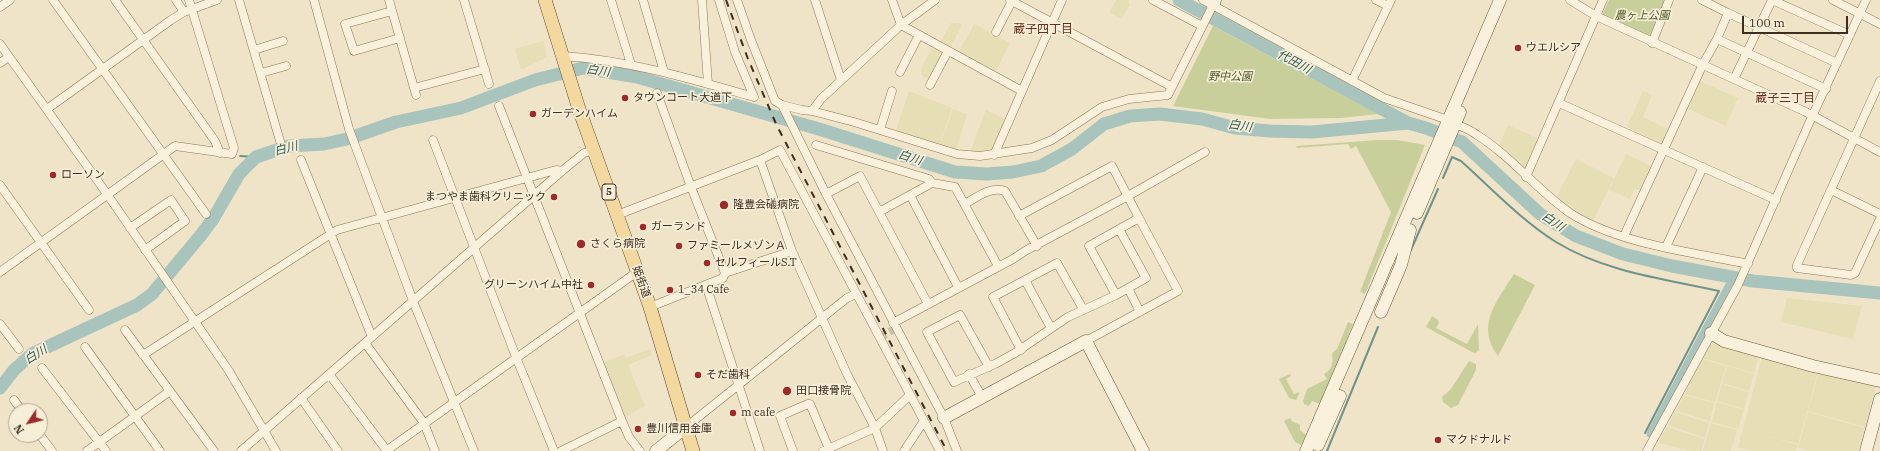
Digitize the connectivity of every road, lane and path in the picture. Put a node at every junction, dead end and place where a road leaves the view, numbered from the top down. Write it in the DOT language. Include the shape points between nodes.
graph roads {
  1 [pos="10,0"];
  2 [pos="52,0"];
  3 [pos="115,0"];
  4 [pos="176,0"];
  5 [pos="189,0"];
  6 [pos="217,0"];
  7 [pos="239,0"];
  8 [pos="314,0"];
  9 [pos="389,0"];
  10 [pos="464,0"];
  11 [pos="545,0"];
  12 [pos="611,0"];
  13 [pos="643,0"];
  14 [pos="702,0"];
  15 [pos="719,0"];
  16 [pos="737,0"];
  17 [pos="815,0"];
  18 [pos="892,0"];
  19 [pos="935,0"];
  20 [pos="1062,0"];
  21 [pos="1153,0"];
  22 [pos="1376,0"];
  23 [pos="1500,0"];
  24 [pos="1508,0"];
  25 [pos="1570,0"];
  26 [pos="1603,0"];
  27 [pos="1669,0"];
  28 [pos="1702,0"];
  29 [pos="1772,0"];
  30 [pos="1833,0"];
  31 [pos="1866,0"];
  32 [pos="1011,1"];
  33 [pos="1390,3"];
  34 [pos="1210,4"];
  35 [pos="0,7"];
  36 [pos="188,10"];
  37 [pos="392,11"];
  38 [pos="1728,13"];
  39 [pos="1860,13"];
  40 [pos="1596,16"];
  41 [pos="1052,23"];
  42 [pos="1203,24"];
  43 [pos="1880,24"];
  44 [pos="901,25"];
  45 [pos="1759,26"];
  46 [pos="996,32"];
  47 [pos="919,35"];
  48 [pos="1850,35"];
  49 [pos="400,38"];
  50 [pos="1717,39"];
  51 [pos="143,40"];
  52 [pos="283,41"];
  53 [pos="1652,43"];
  54 [pos="0,44"];
  55 [pos="254,50"];
  56 [pos="948,51"];
  57 [pos="1747,53"];
  58 [pos="9,57"];
  59 [pos="563,59"];
  60 [pos="630,61"];
  61 [pos="0,63"];
  62 [pos="1837,63"];
  63 [pos="1703,64"];
  64 [pos="286,66"];
  65 [pos="102,69"];
  66 [pos="485,69"];
  67 [pos="664,72"];
  68 [pos="900,72"];
  69 [pos="260,73"];
  70 [pos="1734,79"];
  71 [pos="841,80"];
  72 [pos="1352,81"];
  73 [pos="490,84"];
  74 [pos="708,84"];
  75 [pos="930,85"];
  76 [pos="1879,85"];
  77 [pos="1172,87"];
  78 [pos="1826,89"];
  79 [pos="892,91"];
  80 [pos="1022,91"];
  81 [pos="657,93"];
  82 [pos="1559,103"];
  83 [pos="499,106"];
  84 [pos="783,107"];
  85 [pos="47,109"];
  86 [pos="812,111"];
  87 [pos="1813,115"];
  88 [pos="1451,125"];
  89 [pos="880,130"];
  90 [pos="1854,138"];
  91 [pos="280,140"];
  92 [pos="434,140"];
  93 [pos="816,145"];
  94 [pos="1442,145"];
  95 [pos="1664,149"];
  96 [pos="594,150"];
  97 [pos="1205,152"];
  98 [pos="1880,152"];
  99 [pos="220,153"];
  100 [pos="163,154"];
  101 [pos="994,155"];
  102 [pos="301,160"];
  103 [pos="760,160"];
  104 [pos="1703,167"];
  105 [pos="562,171"];
  106 [pos="1526,177"];
  107 [pos="527,179"];
  108 [pos="932,183"];
  109 [pos="0,185"];
  110 [pos="690,187"];
  111 [pos="1831,190"];
  112 [pos="107,194"];
  113 [pos="826,194"];
  114 [pos="910,194"];
  115 [pos="534,196"];
  116 [pos="1128,196"];
  117 [pos="456,197"];
  118 [pos="1776,200"];
  119 [pos="964,204"];
  120 [pos="879,212"];
  121 [pos="206,214"];
  122 [pos="1880,214"];
  123 [pos="617,215"];
  124 [pos="1019,216"];
  125 [pos="384,218"];
  126 [pos="1139,218"];
  127 [pos="1880,219"];
  128 [pos="130,228"];
  129 [pos="1120,229"];
  130 [pos="1410,230"];
  131 [pos="330,234"];
  132 [pos="1624,236"];
  133 [pos="40,242"];
  134 [pos="1037,246"];
  135 [pos="1666,247"];
  136 [pos="475,248"];
  137 [pos="145,250"];
  138 [pos="792,251"];
  139 [pos="998,266"];
  140 [pos="1746,267"];
  141 [pos="0,272"];
  142 [pos="637,272"];
  143 [pos="725,273"];
  144 [pos="1025,280"];
  145 [pos="706,285"];
  146 [pos="958,287"];
  147 [pos="1128,288"];
  148 [pos="856,294"];
  149 [pos="1116,295"];
  150 [pos="414,301"];
  151 [pos="928,304"];
  152 [pos="650,307"];
  153 [pos="1083,309"];
  154 [pos="89,310"];
  155 [pos="1140,312"];
  156 [pos="1381,312"];
  157 [pos="579,313"];
  158 [pos="822,319"];
  159 [pos="193,322"];
  160 [pos="893,323"];
  161 [pos="0,324"];
  162 [pos="1051,328"];
  163 [pos="125,330"];
  164 [pos="1711,333"];
  165 [pos="372,337"];
  166 [pos="1086,341"];
  167 [pos="365,344"];
  168 [pos="85,347"];
  169 [pos="19,349"];
  170 [pos="1022,350"];
  171 [pos="143,355"];
  172 [pos="516,357"];
  173 [pos="989,367"];
  174 [pos="42,368"];
  175 [pos="329,374"];
  176 [pos="970,374"];
  177 [pos="1880,381"];
  178 [pos="738,385"];
  179 [pos="170,391"];
  180 [pos="910,395"];
  181 [pos="982,397"];
  182 [pos="301,398"];
  183 [pos="1880,399"];
  184 [pos="14,400"];
  185 [pos="456,402"];
  186 [pos="16,403"];
  187 [pos="135,416"];
  188 [pos="944,418"];
  189 [pos="622,421"];
  190 [pos="924,421"];
  191 [pos="424,423"];
  192 [pos="686,427"];
  193 [pos="875,428"];
  194 [pos="264,431"];
  195 [pos="99,442"];
  196 [pos="826,450"];
  197 [pos="87,451"];
  198 [pos="106,451"];
  199 [pos="160,451"];
  200 [pos="214,451"];
  201 [pos="241,451"];
  202 [pos="276,451"];
  203 [pos="338,451"];
  204 [pos="386,451"];
  205 [pos="435,451"];
  206 [pos="474,451"];
  207 [pos="554,451"];
  208 [pos="561,451"];
  209 [pos="640,451"];
  210 [pos="656,451"];
  211 [pos="693,451"];
  212 [pos="760,451"];
  213 [pos="793,451"];
  214 [pos="883,451"];
  215 [pos="904,451"];
  216 [pos="940,451"];
  217 [pos="957,451"];
  218 [pos="1143,451"];
  219 [pos="1306,451"];
  220 [pos="1315,451"];
  221 [pos="1647,451"];
  222 [pos="1866,451"];
  1 -- 35 [label="street"];
  2 -- 65 [label="street"];
  3 -- 51 [label="street"];
  4 -- 36 [label="street"];
  5 -- 36 [label="street"];
  6 -- 36 [label="street"];
  7 -- 55 [label="street"];
  8 -- 125 [label="street" via="349,131"];
  9 -- 37 [label="street"];
  10 -- 66 [label="street"];
  11 -- 59 [label="main road, 姫街道 / 5"];
  12 -- 60 [label="street"];
  13 -- 67 [label="street"];
  14 -- 74 [label="street"];
  15 -- 74 [label="street" via="735,52 754,97"];
  16 -- 84 [label="street" via="775,101"];
  17 -- 71 [label="street"];
  18 -- 44 [label="street"];
  19 -- 44 [label="street"];
  20 -- 41 [label="street"];
  21 -- 42 [label="street"];
  22 -- 33 [label="street"];
  23 -- 88 [label="street"];
  24 -- 88 [label="street"];
  25 -- 40 [label="street"];
  26 -- 40 [label="street"];
  27 -- 53 [label="street"];
  28 -- 38 [label="street"];
  29 -- 45 [label="street"];
  29 -- 48 [label="street"];
  30 -- 39 [label="street"];
  31 -- 39 [label="street"];
  32 -- 41 [label="street"];
  32 -- 46 [label="street"];
  33 -- 72 [label="street"];
  34 -- 42 [label="street"];
  34 -- 72 [label="street"];
  36 -- 51 [label="street"];
  36 -- 99 [label="street" via="234,148 232,154"];
  37 -- 49 [label="street"];
  37 -- 49 [label="street" via="345,24 354,51"];
  38 -- 45 [label="street"];
  38 -- 50 [label="street"];
  39 -- 43 [label="street"];
  39 -- 48 [label="street"];
  40 -- 53 [label="street"];
  40 -- 82 [label="street"];
  41 -- 77 [label="street"];
  41 -- 80 [label="street"];
  42 -- 77 [label="street"];
  44 -- 47 [label="street"];
  44 -- 71 [label="street"];
  45 -- 57 [label="street"];
  45 -- 62 [label="street"];
  47 -- 56 [label="street"];
  47 -- 68 [label="street"];
  48 -- 62 [label="street"];
  49 -- 66 [label="street" via="415,92"];
  50 -- 57 [label="street"];
  50 -- 63 [label="street"];
  51 -- 65 [label="street"];
  51 -- 99 [label="street" via="215,141"];
  52 -- 55 [label="street"];
  53 -- 63 [label="street"];
  54 -- 58 [label="street"];
  55 -- 69 [label="street"];
  56 -- 75 [label="street"];
  56 -- 80 [label="street"];
  57 -- 70 [label="street"];
  57 -- 78 [label="street"];
  58 -- 61 [label="street"];
  58 -- 85 [label="street"];
  59 -- 67 [label="street" via="610,61"];
  59 -- 96 [label="main road, 姫街道 / 5"];
  62 -- 78 [label="street"];
  63 -- 70 [label="street"];
  63 -- 95 [label="street"];
  64 -- 69 [label="street"];
  65 -- 85 [label="street"];
  65 -- 100 [label="street"];
  66 -- 73 [label="street"];
  67 -- 74 [label="street"];
  69 -- 91 [label="street"];
  70 -- 87 [label="street"];
  71 -- 86 [label="street"];
  72 -- 88 [label="street" via="1384,98"];
  76 -- 90 [label="street"];
  77 -- 101 [label="street" via="1165,96 1129,99 1102,107 1052,140 1038,146"];
  78 -- 87 [label="street"];
  79 -- 89 [label="street"];
  80 -- 101 [label="street"];
  81 -- 110 [label="street"];
  82 -- 95 [label="street"];
  82 -- 106 [label="street"];
  83 -- 107 [label="street"];
  84 -- 86 [label="street"];
  84 -- 113 [label="street"];
  85 -- 112 [label="street"];
  86 -- 89 [label="street"];
  87 -- 90 [label="street"];
  87 -- 118 [label="street"];
  88 -- 94 [label="street"];
  88 -- 106 [label="street" via="1477,134"];
  89 -- 101 [label="street" via="957,154"];
  90 -- 98 [label="street"];
  90 -- 111 [label="street"];
  92 -- 117 [label="street"];
  93 -- 108 [label="street" via="929,179"];
  94 -- 130 [label="street"];
  94 -- 219 [label="street"];
  95 -- 104 [label="street"];
  95 -- 132 [label="street"];
  96 -- 105 [label="street" via="584,153"];
  96 -- 123 [label="main road, 姫街道 / 5"];
  97 -- 116 [label="street"];
  99 -- 100 [label="street" via="175,146"];
  100 -- 112 [label="street"];
  100 -- 121 [label="street"];
  102 -- 131 [label="street"];
  103 -- 110 [label="street"];
  103 -- 138 [label="street"];
  103 -- 148 [label="street" via="780,150"];
  104 -- 118 [label="street"];
  104 -- 135 [label="street"];
  105 -- 107 [label="street" via="556,170"];
  105 -- 115 [label="street"];
  106 -- 132 [label="street" via="1572,214 1597,227"];
  107 -- 115 [label="street"];
  107 -- 117 [label="street"];
  108 -- 114 [label="street"];
  108 -- 119 [label="street" via="955,187"];
  109 -- 133 [label="street"];
  110 -- 123 [label="street"];
  110 -- 143 [label="street"];
  111 -- 122 [label="street"];
  111 -- 127 [label="street" via="1796,265 1797,268 1851,275 1855,273"];
  112 -- 128 [label="street"];
  112 -- 133 [label="street"];
  113 -- 120 [label="street" via="860,176"];
  113 -- 160 [label="street"];
  114 -- 120 [label="street"];
  114 -- 146 [label="street"];
  115 -- 136 [label="street"];
  115 -- 157 [label="street"];
  116 -- 124 [label="street" via="1112,166"];
  116 -- 126 [label="street"];
  116 -- 134 [label="street"];
  117 -- 125 [label="street"];
  117 -- 136 [label="street"];
  118 -- 140 [label="street"];
  119 -- 124 [label="street" via="989,191 1000,189 1004,191"];
  119 -- 139 [label="street"];
  120 -- 151 [label="street"];
  123 -- 142 [label="main road, 姫街道 / 5"];
  124 -- 134 [label="street"];
  125 -- 131 [label="street"];
  125 -- 150 [label="street"];
  126 -- 129 [label="street"];
  126 -- 155 [label="street" via="1178,291"];
  128 -- 137 [label="street"];
  128 -- 137 [label="street" via="171,200 185,221"];
  129 -- 147 [label="street" via="1146,278"];
  129 -- 149 [label="street" via="1089,246"];
  130 -- 156 [label="street" via="1401,265"];
  130 -- 220 [label="street"];
  131 -- 159 [label="street" via="280,269"];
  131 -- 165 [label="street"];
  132 -- 135 [label="street"];
  133 -- 141 [label="street"];
  133 -- 154 [label="street"];
  134 -- 139 [label="street"];
  135 -- 140 [label="street"];
  136 -- 150 [label="street"];
  136 -- 172 [label="street"];
  137 -- 159 [label="street"];
  138 -- 143 [label="street"];
  138 -- 158 [label="street"];
  139 -- 146 [label="street"];
  140 -- 164 [label="street"];
  142 -- 152 [label="main road, 姫街道 / 5"];
  142 -- 157 [label="street"];
  143 -- 145 [label="street" via="723,278"];
  144 -- 153 [label="street" via="1057,262"];
  144 -- 162 [label="street"];
  144 -- 170 [label="street" via="992,297"];
  145 -- 152 [label="street"];
  145 -- 178 [label="street"];
  146 -- 151 [label="street"];
  147 -- 149 [label="street"];
  147 -- 155 [label="street"];
  148 -- 158 [label="street" via="847,298"];
  148 -- 180 [label="street"];
  149 -- 153 [label="street"];
  150 -- 165 [label="street"];
  150 -- 185 [label="street"];
  151 -- 160 [label="street"];
  152 -- 192 [label="main road, 姫街道 / 5"];
  153 -- 162 [label="street"];
  155 -- 166 [label="street"];
  157 -- 172 [label="street"];
  157 -- 189 [label="street"];
  158 -- 178 [label="street"];
  158 -- 193 [label="street"];
  159 -- 171 [label="street"];
  159 -- 194 [label="street" via="228,371"];
  160 -- 188 [label="street"];
  161 -- 169 [label="street"];
  162 -- 170 [label="street"];
  163 -- 171 [label="street"];
  164 -- 177 [label="street" via="1724,341 1813,366"];
  164 -- 221 [label="street"];
  165 -- 167 [label="street"];
  166 -- 181 [label="street"];
  166 -- 218 [label="street"];
  167 -- 175 [label="street"];
  167 -- 191 [label="street"];
  168 -- 187 [label="street"];
  170 -- 173 [label="street"];
  171 -- 179 [label="street"];
  172 -- 185 [label="street"];
  172 -- 207 [label="street"];
  173 -- 176 [label="street"];
  173 -- 176 [label="street" via="960,315 927,332 954,382"];
  174 -- 195 [label="street"];
  175 -- 182 [label="street"];
  175 -- 204 [label="street"];
  176 -- 181 [label="street"];
  178 -- 192 [label="street"];
  178 -- 212 [label="street"];
  179 -- 187 [label="street"];
  179 -- 200 [label="street"];
  180 -- 190 [label="street"];
  180 -- 193 [label="street"];
  181 -- 188 [label="street"];
  182 -- 194 [label="street"];
  182 -- 203 [label="street"];
  183 -- 222 [label="street"];
  184 -- 186 [label="street"];
  185 -- 191 [label="street"];
  185 -- 206 [label="street"];
  187 -- 195 [label="street"];
  187 -- 199 [label="street"];
  188 -- 217 [label="street"];
  189 -- 208 [label="street"];
  189 -- 209 [label="street" via="629,437"];
  190 -- 215 [label="street"];
  190 -- 216 [label="street"];
  191 -- 204 [label="street"];
  191 -- 205 [label="street"];
  192 -- 210 [label="street"];
  192 -- 211 [label="main road, 姫街道 / 5"];
  193 -- 196 [label="street"];
  193 -- 214 [label="street"];
  194 -- 201 [label="street"];
  194 -- 202 [label="street"];
  195 -- 197 [label="street"];
  195 -- 198 [label="street"];
  196 -- 213 [label="street" via="808,404 780,416"];
}
